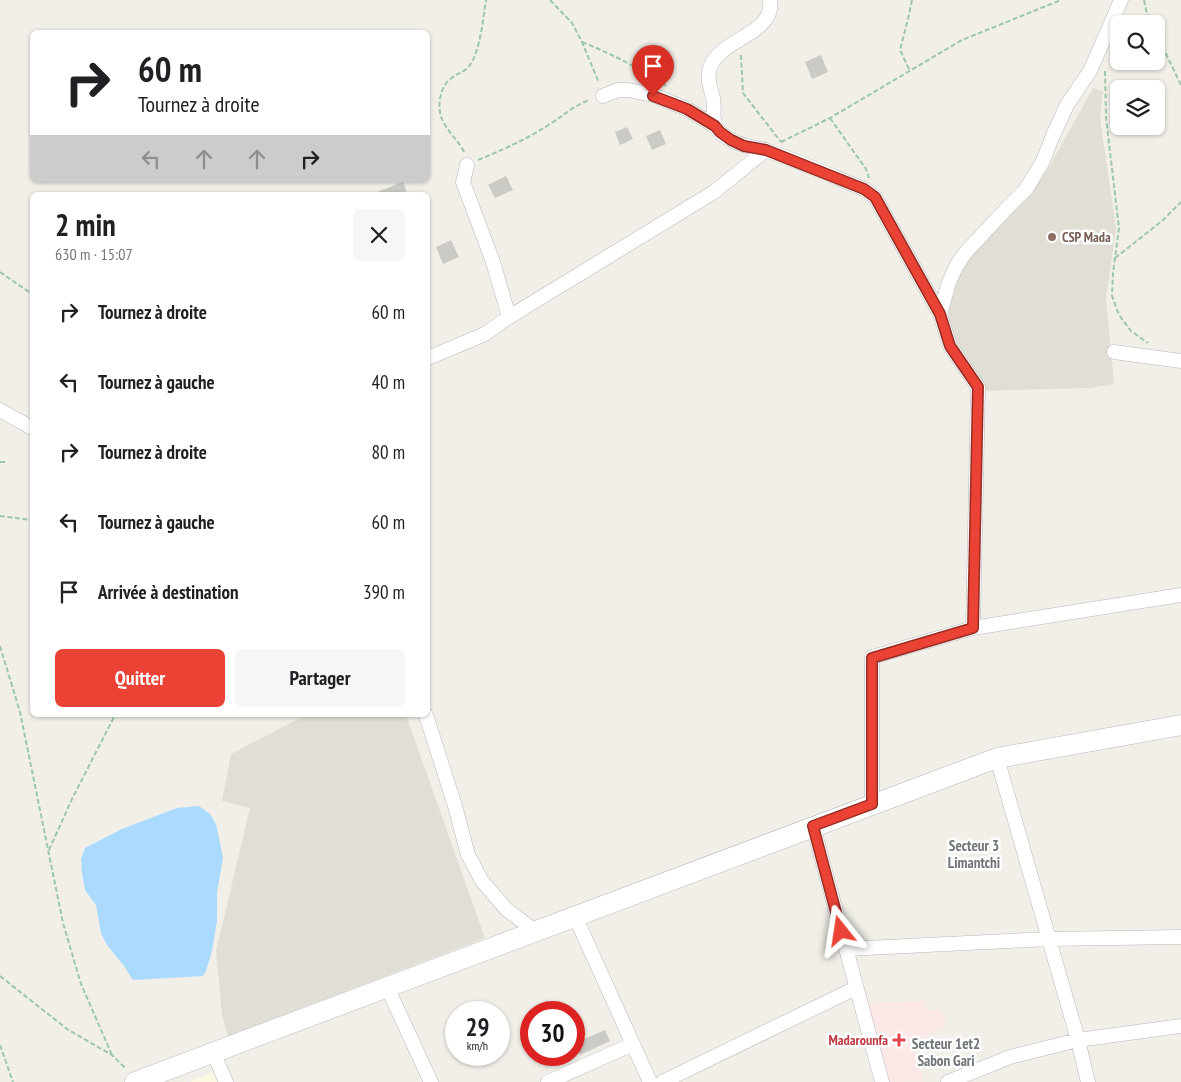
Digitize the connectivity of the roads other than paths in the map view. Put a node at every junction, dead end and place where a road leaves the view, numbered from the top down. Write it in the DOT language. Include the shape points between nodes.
graph roads {
  1 [pos="770,0"];
  2 [pos="1121,0"];
  3 [pos="603,96"];
  4 [pos="715,126"];
  5 [pos="766,150"];
  6 [pos="467,164"];
  7 [pos="940,314"];
  8 [pos="509,317"];
  9 [pos="1114,352"];
  10 [pos="430,357"];
  11 [pos="1181,361"];
  12 [pos="0,410"];
  13 [pos="30,427"];
  14 [pos="1181,595"];
  15 [pos="973,628"];
  16 [pos="427,717"];
  17 [pos="1181,724"];
  18 [pos="997,758"];
  19 [pos="872,804"];
  20 [pos="813,826"];
  21 [pos="575,916"];
  22 [pos="534,931"];
  23 [pos="1181,937"];
  24 [pos="1049,939"];
  25 [pos="846,949"];
  26 [pos="387,987"];
  27 [pos="856,988"];
  28 [pos="1181,1026"];
  29 [pos="1078,1040"];
  30 [pos="633,1044"];
  31 [pos="213,1052"];
  32 [pos="136,1082"];
  33 [pos="226,1082"];
  34 [pos="431,1082"];
  35 [pos="548,1082"];
  36 [pos="650,1082"];
  37 [pos="662,1082"];
  38 [pos="882,1082"];
  39 [pos="948,1082"];
  40 [pos="1088,1082"];
  1 -- 4 [label="street" via="765,20 719,53 711,64 708,72"];
  2 -- 7 [label="street" via="1090,71 1067,105 1042,163 1026,189 957,265"];
  3 -- 4 [label="street" via="628,90 653,96 687,109"];
  4 -- 5 [label="street" via="731,140"];
  5 -- 7 [label="street" via="864,189 875,197"];
  5 -- 8 [label="street" via="714,192"];
  6 -- 8 [label="street" via="463,182 493,262"];
  7 -- 15 [label="street" via="950,346 978,387"];
  8 -- 10 [label="street" via="485,334"];
  9 -- 11 [label="street"];
  12 -- 13 [label="street"];
  14 -- 15 [label="street"];
  15 -- 19 [label="street" via="872,658"];
  16 -- 22 [label="street" via="468,855 482,881 506,909"];
  17 -- 18 [label="street"];
  18 -- 19 [label="street"];
  18 -- 24 [label="street"];
  19 -- 20 [label="street"];
  20 -- 21 [label="street"];
  20 -- 25 [label="street"];
  21 -- 22 [label="street"];
  21 -- 30 [label="street"];
  22 -- 26 [label="street"];
  23 -- 24 [label="street"];
  24 -- 25 [label="street"];
  24 -- 29 [label="street"];
  25 -- 27 [label="street"];
  26 -- 31 [label="street"];
  26 -- 34 [label="street"];
  27 -- 37 [label="street"];
  27 -- 38 [label="street"];
  28 -- 29 [label="street"];
  29 -- 39 [label="street" via="1010,1057"];
  29 -- 40 [label="street"];
  30 -- 35 [label="street"];
  30 -- 36 [label="street"];
  31 -- 32 [label="street"];
  31 -- 33 [label="street"];
}
